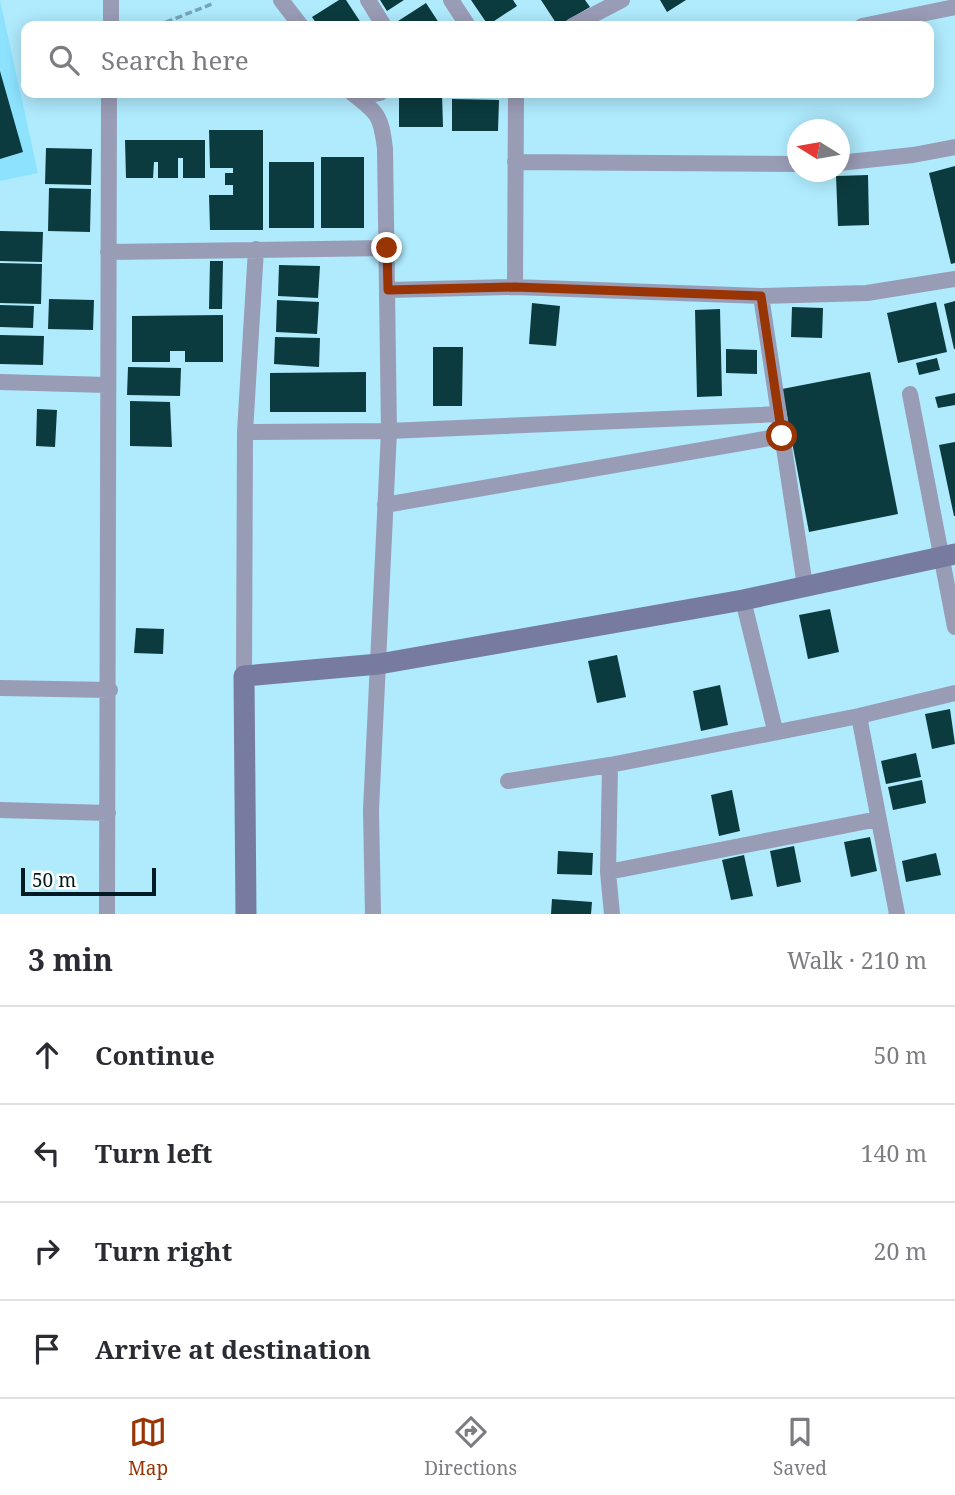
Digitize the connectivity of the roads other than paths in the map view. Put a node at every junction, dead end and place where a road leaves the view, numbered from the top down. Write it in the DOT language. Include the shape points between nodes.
graph roads {
  1 [pos="111,0"];
  2 [pos="281,0"];
  3 [pos="368,0"];
  4 [pos="451,0"];
  5 [pos="614,2"];
  6 [pos="955,7"];
  7 [pos="111,21"];
  8 [pos="297,21"];
  9 [pos="381,21"];
  10 [pos="465,21"];
  11 [pos="581,21"];
  12 [pos="886,21"];
  13 [pos="110,98"];
  14 [pos="359,98"];
  15 [pos="516,98"];
  16 [pos="955,147"];
  17 [pos="516,162"];
  18 [pos="850,162"];
  19 [pos="787,164"];
  20 [pos="387,248"];
  21 [pos="256,249"];
  22 [pos="108,252"];
  23 [pos="955,279"];
  24 [pos="515,287"];
  25 [pos="388,290"];
  26 [pos="761,296"];
  27 [pos="0,382"];
  28 [pos="107,385"];
  29 [pos="910,394"];
  30 [pos="779,414"];
  31 [pos="389,431"];
  32 [pos="245,432"];
  33 [pos="782,436"];
  34 [pos="385,505"];
  35 [pos="948,555"];
  36 [pos="805,586"];
  37 [pos="743,600"];
  38 [pos="955,627"];
  39 [pos="379,664"];
  40 [pos="244,677"];
  41 [pos="0,688"];
  42 [pos="110,690"];
  43 [pos="955,693"];
  44 [pos="859,716"];
  45 [pos="775,730"];
  46 [pos="610,765"];
  47 [pos="508,781"];
  48 [pos="0,810"];
  49 [pos="108,813"];
  50 [pos="878,819"];
  51 [pos="608,872"];
  52 [pos="107,914"];
  53 [pos="246,914"];
  54 [pos="373,914"];
  55 [pos="612,914"];
  56 [pos="897,914"];
  1 -- 7 [label="street"];
  2 -- 8 [label="street"];
  3 -- 9 [label="street"];
  4 -- 10 [label="street"];
  5 -- 11 [label="street"];
  6 -- 12 [label="street"];
  13 -- 22 [label="street"];
  14 -- 20 [label="street" via="375,110 382,125"];
  15 -- 17 [label="street"];
  16 -- 18 [label="street"];
  17 -- 19 [label="street"];
  17 -- 24 [label="street"];
  20 -- 21 [label="street"];
  20 -- 25 [label="street"];
  21 -- 22 [label="street"];
  21 -- 32 [label="street"];
  22 -- 28 [label="street"];
  23 -- 26 [label="street" via="867,293"];
  24 -- 25 [label="street"];
  24 -- 26 [label="street"];
  25 -- 31 [label="street"];
  26 -- 30 [label="street"];
  27 -- 28 [label="street"];
  28 -- 42 [label="street"];
  29 -- 35 [label="street"];
  30 -- 31 [label="street"];
  30 -- 33 [label="street"];
  31 -- 32 [label="street"];
  31 -- 34 [label="street"];
  32 -- 40 [label="street"];
  33 -- 34 [label="street"];
  33 -- 36 [label="street"];
  34 -- 39 [label="street"];
  35 -- 36 [label="street"];
  35 -- 38 [label="street"];
  36 -- 37 [label="street"];
  37 -- 39 [label="street"];
  37 -- 45 [label="street"];
  39 -- 40 [label="street"];
  39 -- 54 [label="street" via="370,810"];
  40 -- 53 [label="street"];
  41 -- 42 [label="street"];
  42 -- 49 [label="street"];
  43 -- 44 [label="street"];
  44 -- 45 [label="street"];
  44 -- 50 [label="street"];
  45 -- 46 [label="street"];
  46 -- 47 [label="street"];
  46 -- 51 [label="street"];
  48 -- 49 [label="street"];
  49 -- 52 [label="street"];
  50 -- 51 [label="street"];
  50 -- 56 [label="street"];
  51 -- 55 [label="street"];
}
